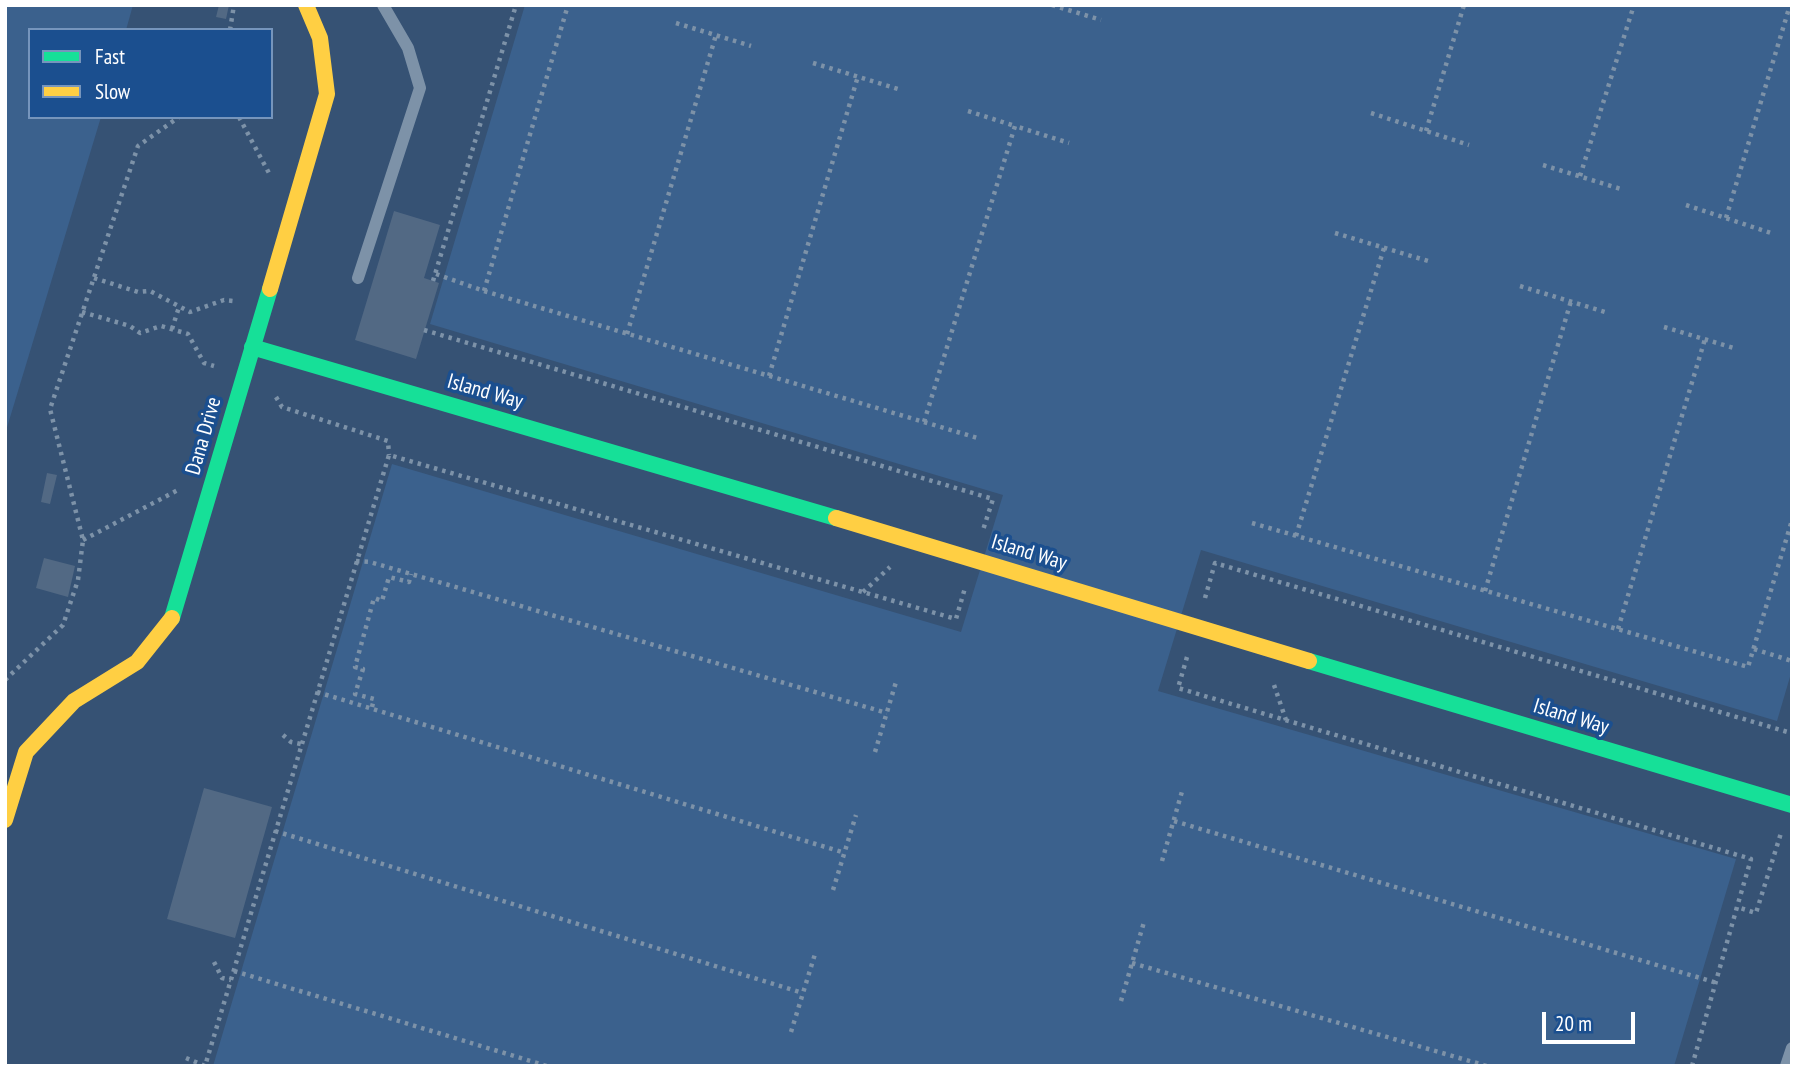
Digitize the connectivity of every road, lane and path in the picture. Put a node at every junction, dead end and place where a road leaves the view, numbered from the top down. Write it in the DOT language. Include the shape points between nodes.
graph roads {
  1 [pos="234,5"];
  2 [pos="306,5"];
  3 [pos="383,5"];
  4 [pos="516,5"];
  5 [pos="568,5"];
  6 [pos="1052,5"];
  7 [pos="1464,5"];
  8 [pos="1634,5"];
  9 [pos="1790,5"];
  10 [pos="1101,20"];
  11 [pos="676,23"];
  12 [pos="230,28"];
  13 [pos="716,35"];
  14 [pos="751,46"];
  15 [pos="813,63"];
  16 [pos="858,76"];
  17 [pos="898,89"];
  18 [pos="968,111"];
  19 [pos="1371,113"];
  20 [pos="176,119"];
  21 [pos="240,119"];
  22 [pos="1015,126"];
  23 [pos="1426,131"];
  24 [pos="1069,142"];
  25 [pos="1469,145"];
  26 [pos="1543,164"];
  27 [pos="1580,176"];
  28 [pos="272,179"];
  29 [pos="1621,189"];
  30 [pos="1685,205"];
  31 [pos="1726,218"];
  32 [pos="1335,233"];
  33 [pos="1771,233"];
  34 [pos="1384,248"];
  35 [pos="1428,261"];
  36 [pos="436,274"];
  37 [pos="94,278"];
  38 [pos="358,278"];
  39 [pos="433,281"];
  40 [pos="1520,286"];
  41 [pos="484,291"];
  42 [pos="1572,301"];
  43 [pos="239,302"];
  44 [pos="178,307"];
  45 [pos="82,312"];
  46 [pos="1608,313"];
  47 [pos="1664,327"];
  48 [pos="173,329"];
  49 [pos="424,330"];
  50 [pos="627,334"];
  51 [pos="1705,339"];
  52 [pos="252,347"];
  53 [pos="1737,349"];
  54 [pos="220,369"];
  55 [pos="769,376"];
  56 [pos="276,397"];
  57 [pos="925,422"];
  58 [pos="981,439"];
  59 [pos="389,455"];
  60 [pos="185,486"];
  61 [pos="1792,520"];
  62 [pos="1252,523"];
  63 [pos="982,535"];
  64 [pos="1296,536"];
  65 [pos="83,540"];
  66 [pos="356,561"];
  67 [pos="895,562"];
  68 [pos="411,574"];
  69 [pos="967,583"];
  70 [pos="1485,590"];
  71 [pos="863,592"];
  72 [pos="1618,629"];
  73 [pos="1754,649"];
  74 [pos="1792,661"];
  75 [pos="5,680"];
  76 [pos="896,682"];
  77 [pos="1273,684"];
  78 [pos="316,692"];
  79 [pos="372,707"];
  80 [pos="887,713"];
  81 [pos="1287,720"];
  82 [pos="283,735"];
  83 [pos="301,744"];
  84 [pos="875,752"];
  85 [pos="1183,788"];
  86 [pos="1789,804"];
  87 [pos="856,815"];
  88 [pos="5,820"];
  89 [pos="1174,821"];
  90 [pos="275,831"];
  91 [pos="845,853"];
  92 [pos="1161,861"];
  93 [pos="833,890"];
  94 [pos="1144,922"];
  95 [pos="815,954"];
  96 [pos="214,962"];
  97 [pos="1132,963"];
  98 [pos="234,971"];
  99 [pos="231,980"];
  100 [pos="1717,983"];
  101 [pos="803,993"];
  102 [pos="1121,1001"];
  103 [pos="791,1032"];
  104 [pos="1792,1048"];
  105 [pos="186,1058"];
  106 [pos="547,1066"];
  107 [pos="1487,1066"];
  108 [pos="1692,1066"];
  109 [pos="1786,1066"];
  1 -- 12 [label="path"];
  2 -- 52 [label="street, Dana Drive" via="320,38 327,94"];
  3 -- 38 [label="lane" via="408,48 420,88"];
  4 -- 36 [label="path"];
  5 -- 41 [label="path"];
  6 -- 10 [label="path"];
  7 -- 23 [label="path"];
  8 -- 27 [label="path"];
  9 -- 31 [label="path"];
  11 -- 13 [label="path"];
  13 -- 14 [label="path"];
  13 -- 50 [label="path"];
  15 -- 16 [label="path"];
  16 -- 17 [label="path"];
  16 -- 55 [label="path"];
  18 -- 22 [label="path"];
  19 -- 23 [label="path"];
  20 -- 37 [label="path" via="138,146"];
  21 -- 28 [label="path"];
  22 -- 24 [label="path"];
  22 -- 57 [label="path"];
  23 -- 25 [label="path"];
  26 -- 27 [label="path"];
  27 -- 29 [label="path"];
  30 -- 31 [label="path"];
  31 -- 33 [label="path"];
  32 -- 34 [label="path"];
  34 -- 35 [label="path"];
  34 -- 64 [label="path"];
  36 -- 39 [label="path"];
  36 -- 41 [label="path"];
  37 -- 44 [label="path" via="138,292 150,291"];
  37 -- 45 [label="path"];
  40 -- 42 [label="path"];
  41 -- 50 [label="path"];
  42 -- 46 [label="path"];
  42 -- 70 [label="path"];
  43 -- 44 [label="path" via="224,300 190,313"];
  44 -- 48 [label="path"];
  45 -- 48 [label="path" via="140,333 161,326"];
  45 -- 65 [label="path" via="50,408"];
  47 -- 51 [label="path"];
  48 -- 54 [label="path" via="188,334 204,363"];
  49 -- 63 [label="path" via="993,499"];
  50 -- 55 [label="path"];
  51 -- 53 [label="path"];
  51 -- 72 [label="path"];
  52 -- 86 [label="street, Island Way"];
  52 -- 88 [label="street, Dana Drive" via="173,618 137,662 74,701 26,752"];
  55 -- 57 [label="path"];
  56 -- 59 [label="path" via="282,407 388,441"];
  57 -- 58 [label="path"];
  59 -- 66 [label="path"];
  59 -- 71 [label="path"];
  60 -- 65 [label="path"];
  61 -- 73 [label="path"];
  62 -- 64 [label="path"];
  64 -- 70 [label="path"];
  65 -- 75 [label="path" via="78,580 63,625"];
  66 -- 68 [label="path"];
  66 -- 78 [label="path"];
  67 -- 71 [label="path"];
  68 -- 79 [label="path" via="409,582 389,577 382,601 374,598 355,667 363,669 355,694 374,699"];
  68 -- 80 [label="path"];
  69 -- 71 [label="path" via="956,619"];
  70 -- 72 [label="path"];
  72 -- 73 [label="path" via="1748,667"];
  73 -- 74 [label="path"];
  76 -- 80 [label="path"];
  77 -- 81 [label="path"];
  78 -- 79 [label="path"];
  78 -- 83 [label="path"];
  79 -- 91 [label="path"];
  80 -- 84 [label="path"];
  82 -- 83 [label="path"];
  83 -- 90 [label="path"];
  85 -- 89 [label="path"];
  86 -- 100 [label="path" via="1756,913 1737,907"];
  87 -- 91 [label="path"];
  89 -- 92 [label="path"];
  89 -- 100 [label="path"];
  90 -- 98 [label="path"];
  90 -- 101 [label="path"];
  91 -- 93 [label="path"];
  94 -- 97 [label="path"];
  95 -- 101 [label="path"];
  96 -- 99 [label="path" via="222,978"];
  97 -- 102 [label="path"];
  97 -- 107 [label="path"];
  98 -- 99 [label="path"];
  98 -- 106 [label="path"];
  99 -- 105 [label="path" via="205,1066"];
  100 -- 108 [label="path"];
  101 -- 103 [label="path"];
  104 -- 109 [label="lane"];
}
